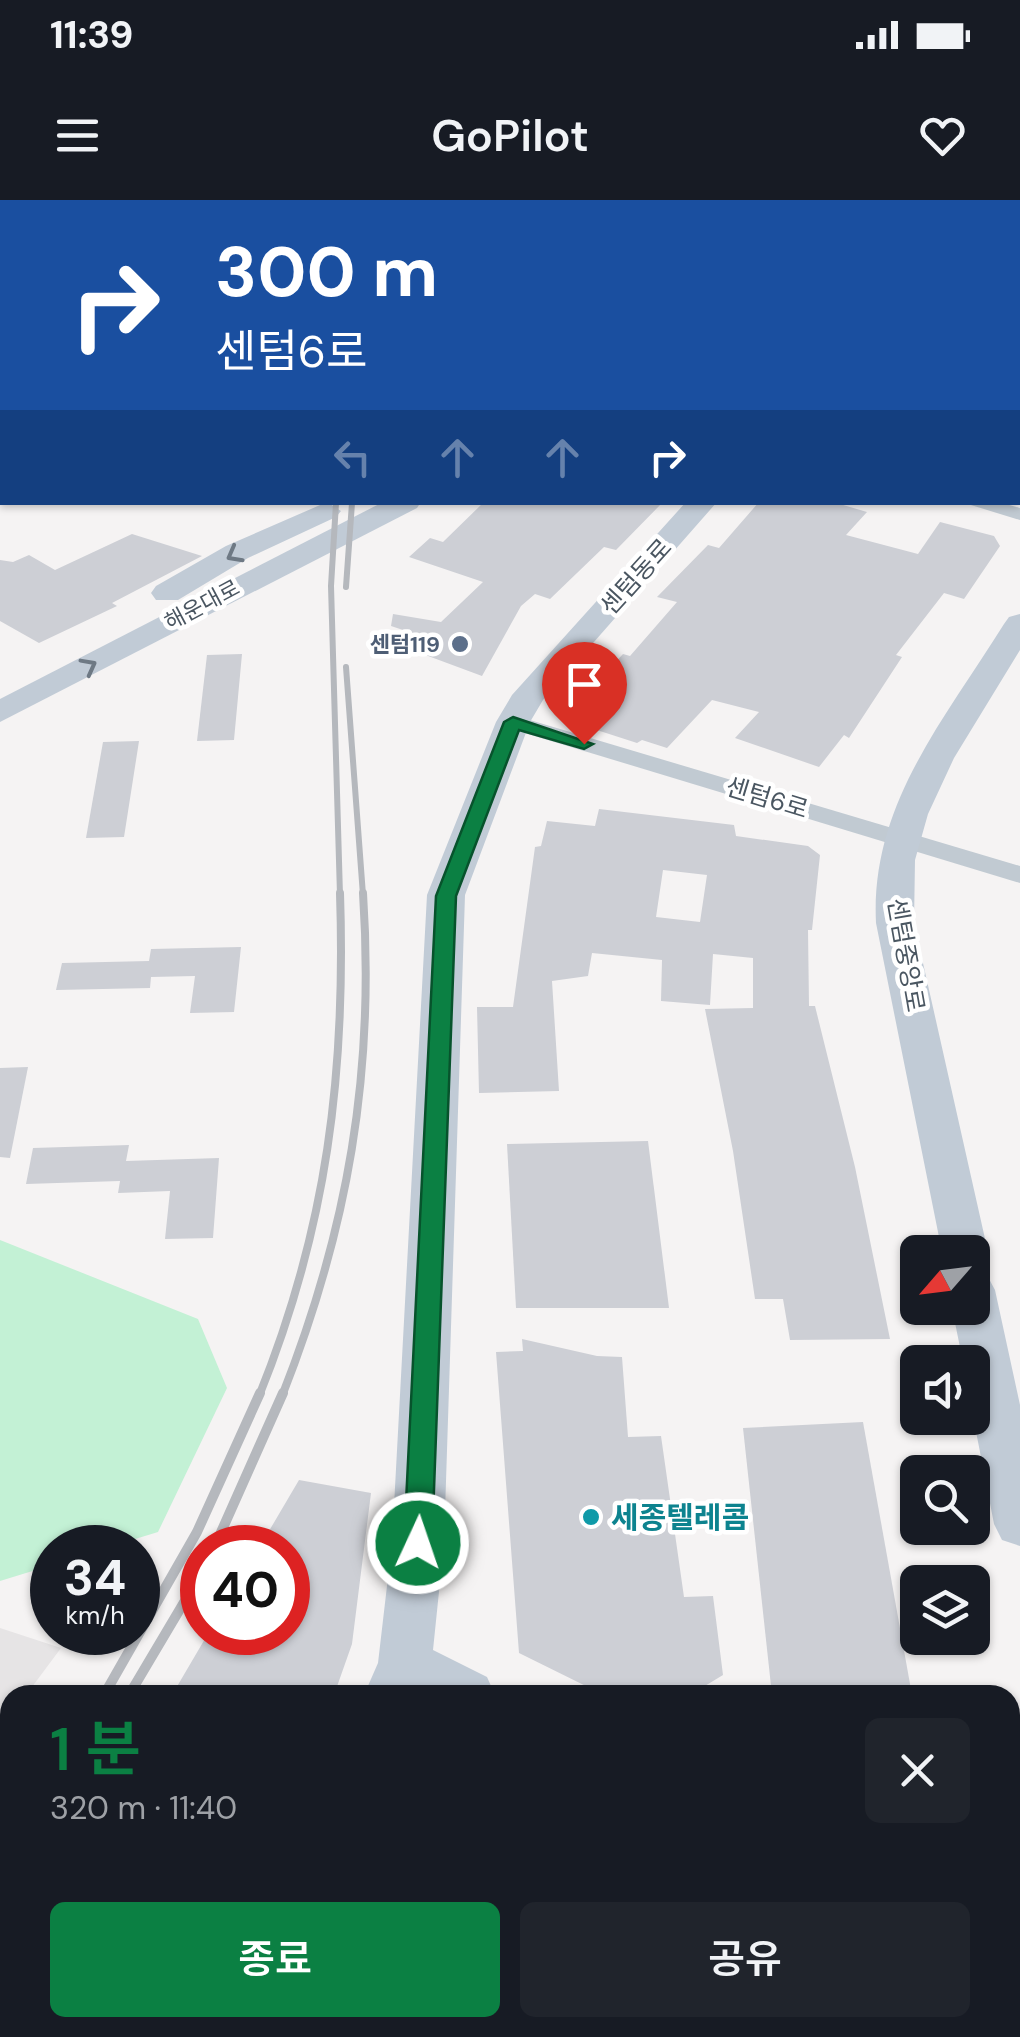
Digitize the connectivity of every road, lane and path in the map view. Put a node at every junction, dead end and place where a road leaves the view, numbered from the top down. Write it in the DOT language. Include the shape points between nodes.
graph roads {
  1 [pos="338,505"];
  2 [pos="401,505"];
  3 [pos="700,505"];
  4 [pos="983,505"];
  5 [pos="1020,514"];
  6 [pos="1020,624"];
  7 [pos="0,682"];
  8 [pos="0,712"];
  9 [pos="513,722"];
  10 [pos="901,838"];
  11 [pos="1020,875"];
  12 [pos="961,1235"];
  13 [pos="979,1325"];
  14 [pos="1020,1524"];
  15 [pos="398,1679"];
  16 [pos="424,1685"];
  1 -- 7 [label="main road, 해운대로, one-way" via="237,552"];
  8 -- 2 [label="main road, 해운대로, one-way"];
  3 -- 9 [label="main road, 센텀동로" via="529,695"];
  4 -- 5 [label="street"];
  6 -- 10 [label="main road, 센텀중앙로" via="919,792"];
  9 -- 10 [label="street, 센텀6로"];
  9 -- 15 [label="main road, 센텀동로" via="446,896 418,1543"];
  10 -- 11 [label="street, 센텀6로"];
  10 -- 12 [label="main road, 센텀중앙로" via="895,923"];
  13 -- 14 [label="main road"];
  15 -- 16 [label="main road"];
}
